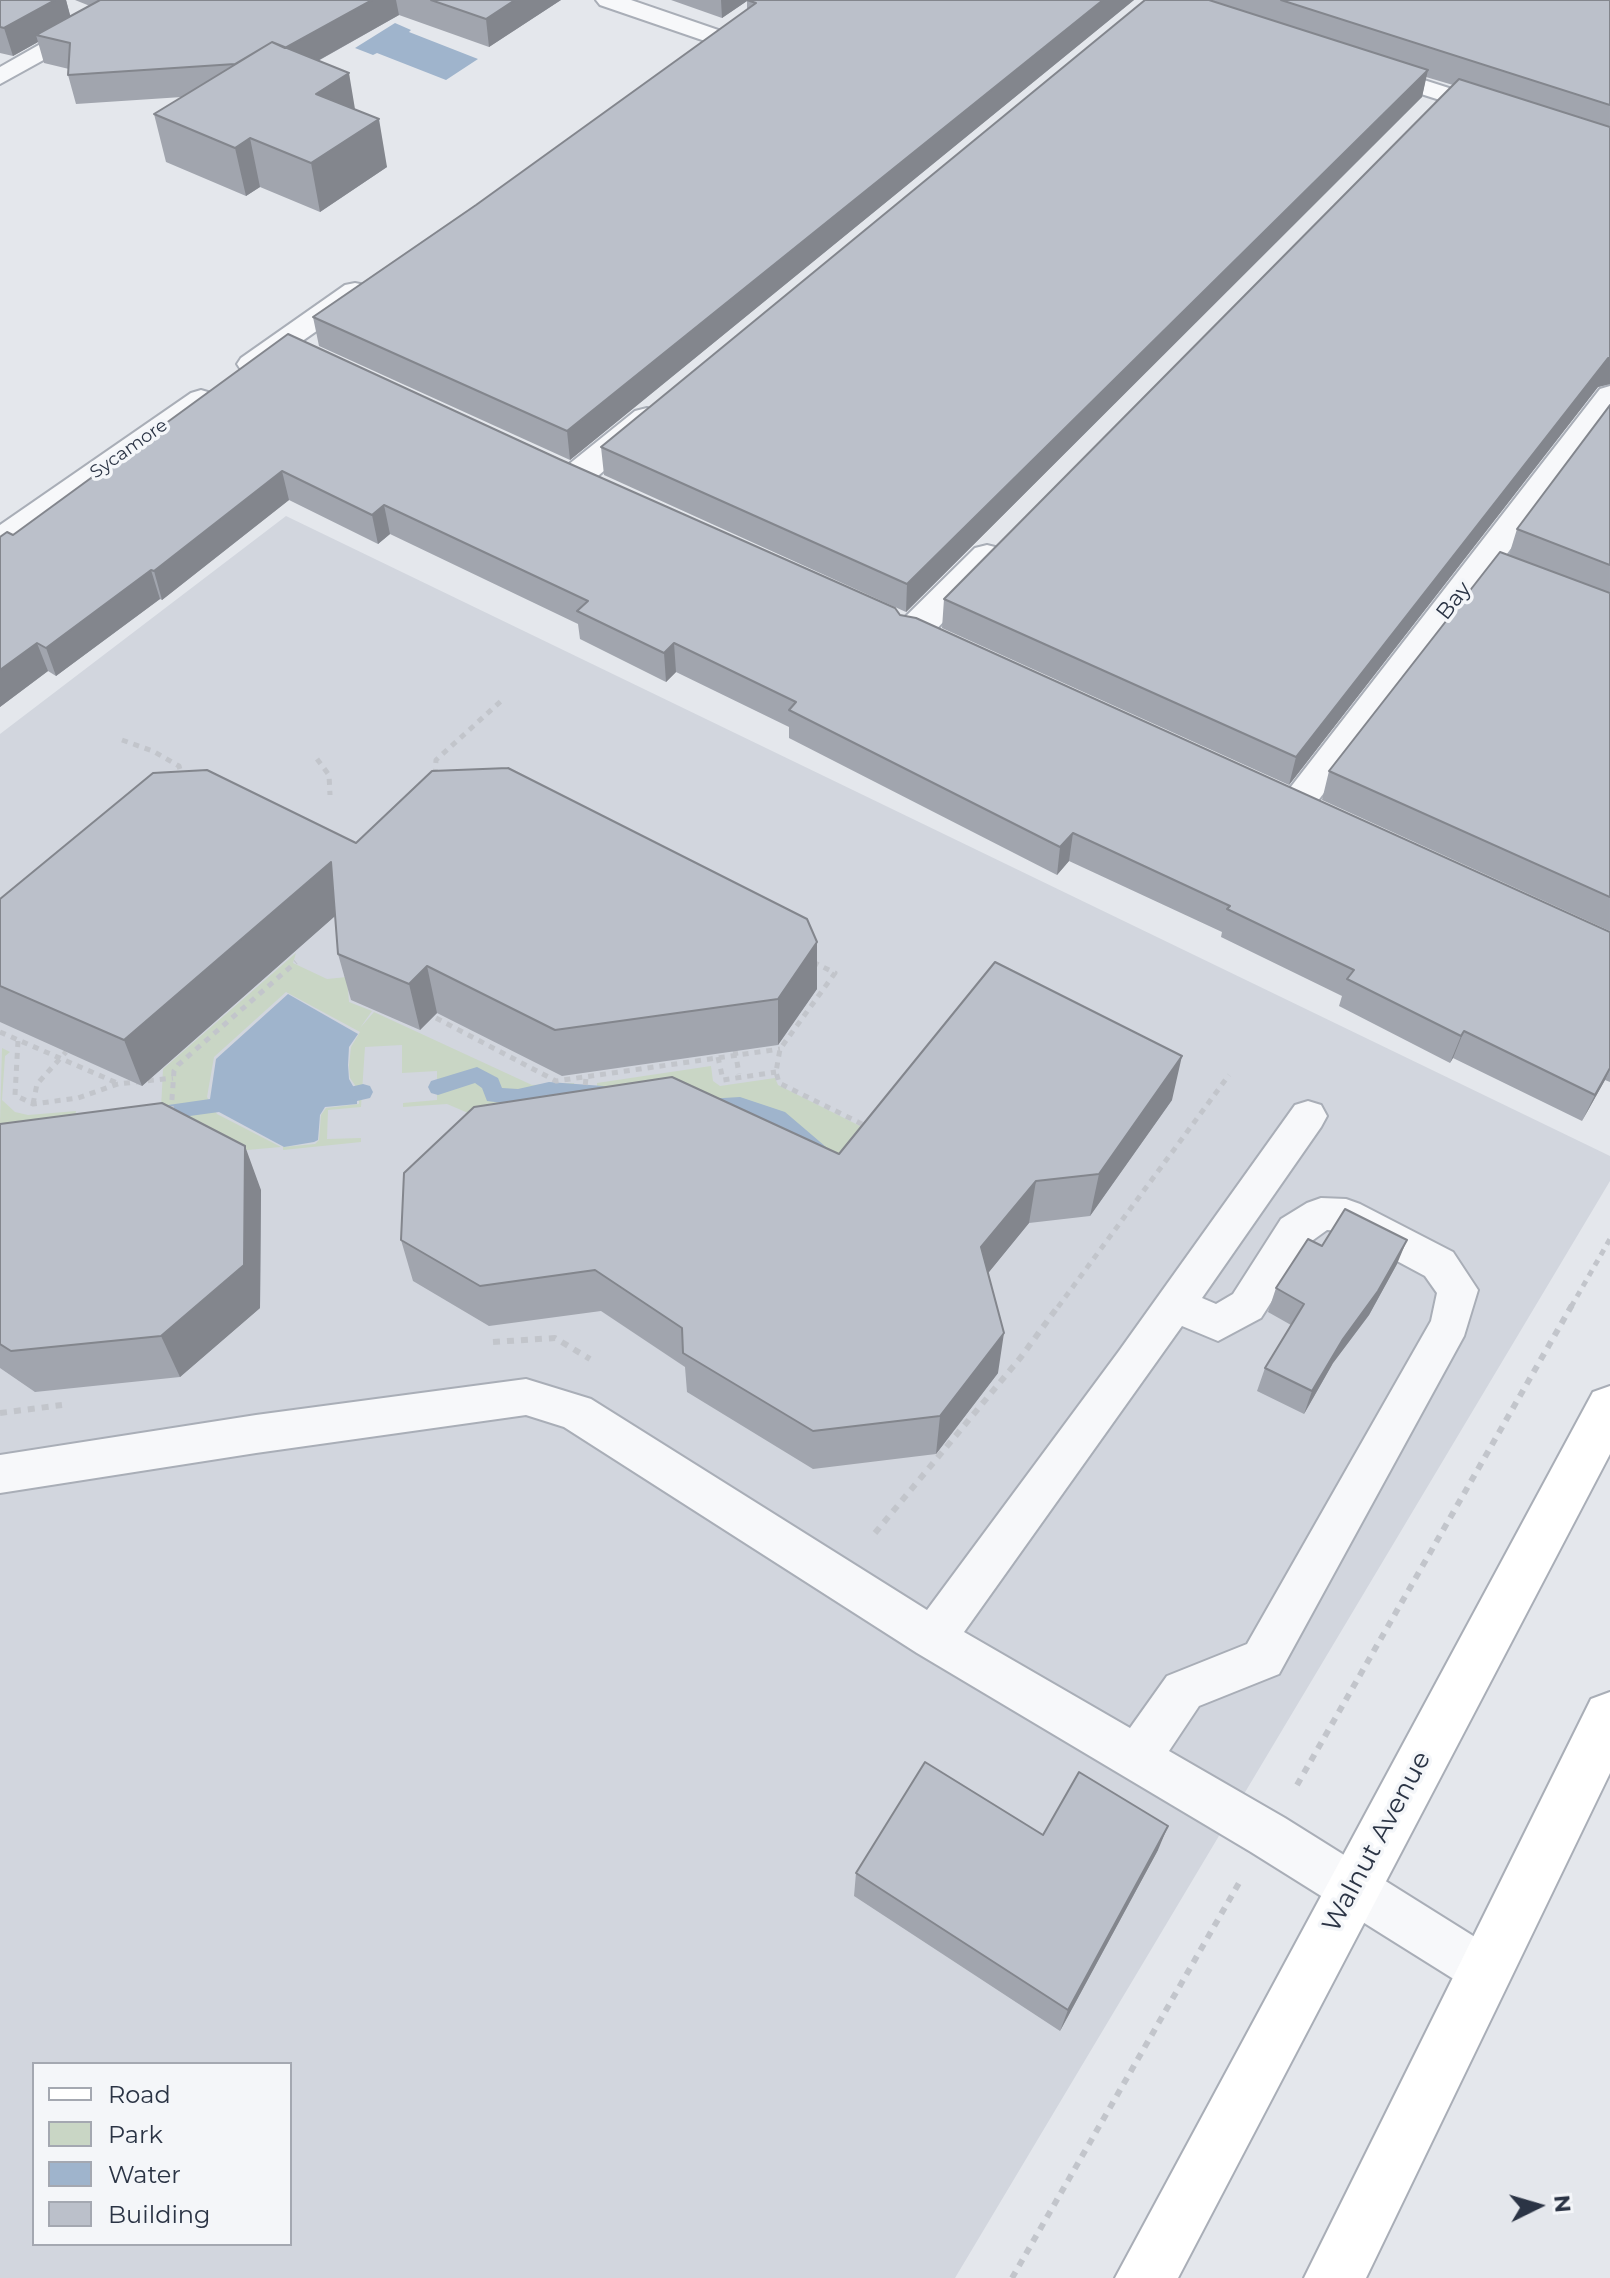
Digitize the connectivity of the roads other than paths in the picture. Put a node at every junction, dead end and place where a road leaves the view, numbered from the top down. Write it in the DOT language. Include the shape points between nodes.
graph roads {
  1 [pos="135,0"];
  2 [pos="608,0"];
  3 [pos="72,10"];
  4 [pos="98,21"];
  5 [pos="690,55"];
  6 [pos="1358,66"];
  7 [pos="0,77"];
  8 [pos="1520,118"];
  9 [pos="370,280"];
  10 [pos="1610,395"];
  11 [pos="674,396"];
  12 [pos="575,477"];
  13 [pos="1012,531"];
  14 [pos="0,539"];
  15 [pos="912,632"];
  16 [pos="1295,806"];
  17 [pos="1308,1116"];
  18 [pos="1175,1304"];
  19 [pos="1610,1407"];
  20 [pos="0,1474"];
  21 [pos="933,1638"];
  22 [pos="1610,1717"];
  23 [pos="1138,1756"];
  24 [pos="1352,1888"];
  25 [pos="1485,1971"];
  26 [pos="1145,2278"];
  27 [pos="1334,2278"];
  1 -- 4 [label="lane"];
  2 -- 5 [label="lane" via="727,30"];
  3 -- 4 [label="lane"];
  4 -- 7 [label="lane"];
  6 -- 8 [label="lane" via="1434,105"];
  9 -- 14 [label="lane, Sycamore" via="295,350 223,383"];
  10 -- 16 [label="lane, Bay" via="1498,569"];
  11 -- 12 [label="street"];
  13 -- 15 [label="street"];
  17 -- 18 [label="lane"];
  18 -- 21 [label="lane"];
  18 -- 23 [label="lane" via="1218,1324 1247,1306 1295,1231 1321,1214 1346,1215 1439,1264 1458,1290 1450,1324 1263,1659 1183,1691"];
  19 -- 24 [label="main road, Walnut Avenue"];
  20 -- 21 [label="lane" via="526,1397 576,1412"];
  21 -- 23 [label="lane"];
  22 -- 25 [label="main road"];
  23 -- 24 [label="lane"];
  24 -- 25 [label="lane"];
  24 -- 26 [label="main road, Walnut Avenue"];
  25 -- 27 [label="main road"];
}
